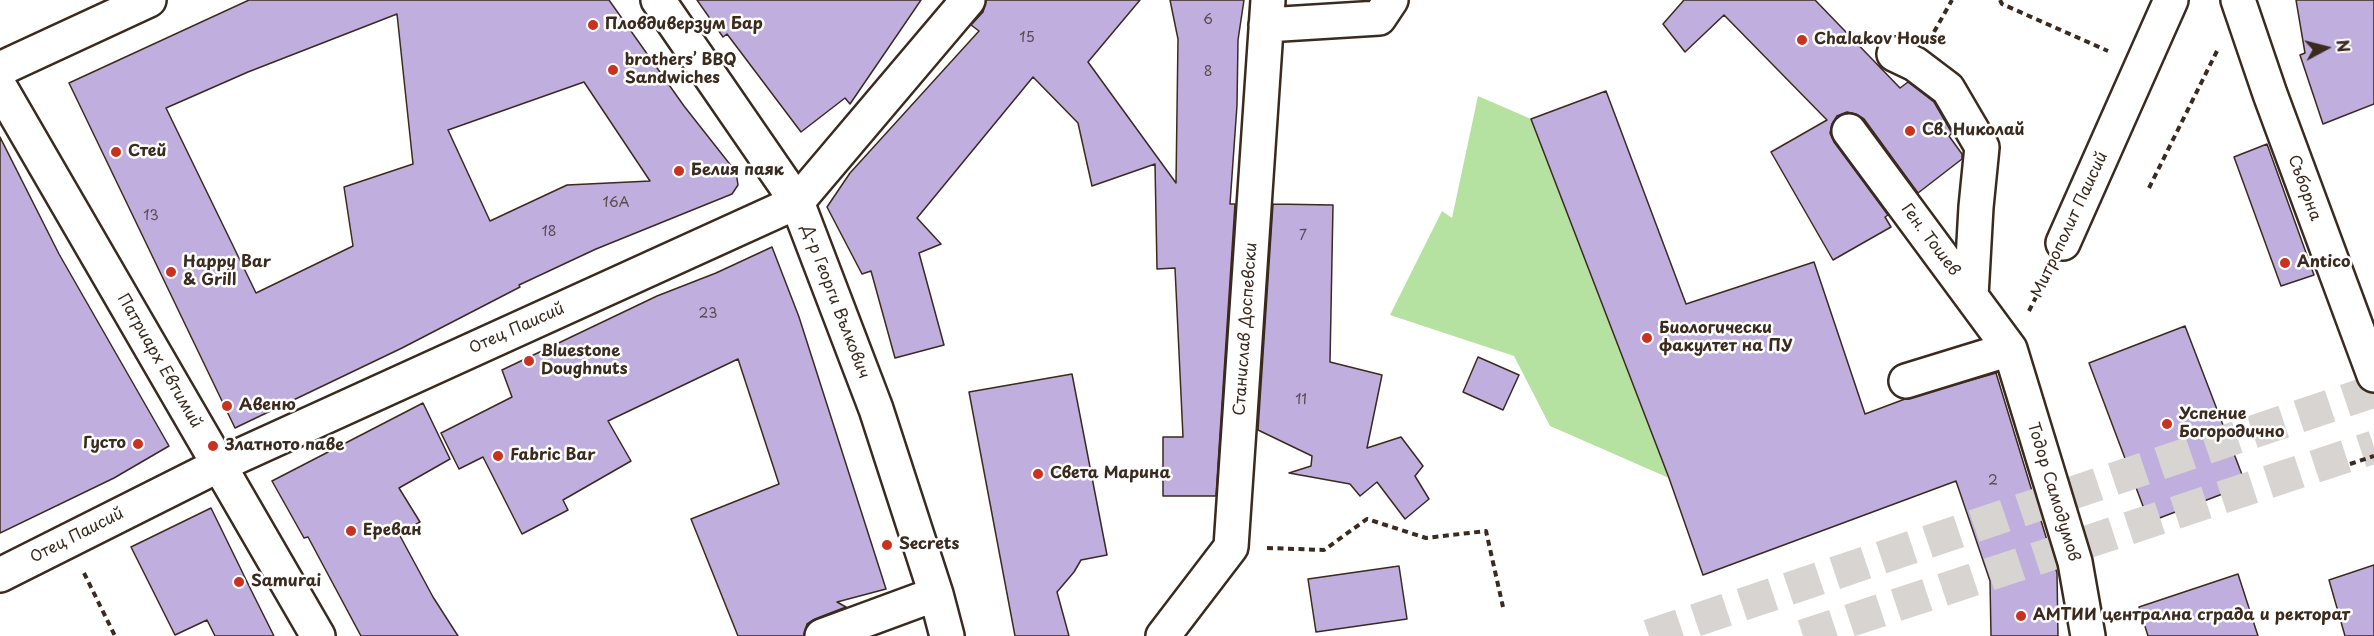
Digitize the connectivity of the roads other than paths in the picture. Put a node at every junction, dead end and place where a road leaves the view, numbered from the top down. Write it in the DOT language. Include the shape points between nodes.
graph roads {
  1 [pos="149,0"];
  2 [pos="658,0"];
  3 [pos="968,0"];
  4 [pos="1391,0"];
  5 [pos="2171,0"];
  6 [pos="2239,2"];
  7 [pos="1267,12"];
  8 [pos="1894,54"];
  9 [pos="0,69"];
  10 [pos="0,87"];
  11 [pos="1849,131"];
  12 [pos="797,202"];
  13 [pos="2063,243"];
  14 [pos="1971,296"];
  15 [pos="2010,349"];
  16 [pos="2374,375"];
  17 [pos="1906,381"];
  18 [pos="219,465"];
  19 [pos="0,575"];
  20 [pos="936,594"];
  21 [pos="318,636"];
  22 [pos="822,636"];
  23 [pos="947,636"];
  24 [pos="1163,636"];
  25 [pos="2088,636"];
  1 -- 9 [label="street"];
  2 -- 12 [label="street, Д-р Георги Вълкович"];
  3 -- 12 [label="street, Отец Паисий"];
  4 -- 7 [label="street" via="1379,18"];
  5 -- 13 [label="street, Митрополит Паисий"];
  6 -- 16 [label="street, Съборна"];
  7 -- 24 [label="street, Станислав Доспевски" via="1231,547"];
  8 -- 14 [label="street" via="1948,88 1982,147"];
  10 -- 18 [label="street, Патриарх Евтимий"];
  11 -- 14 [label="street, Ген. Тошев"];
  12 -- 18 [label="street, Отец Паисий"];
  12 -- 20 [label="street, Д-р Георги Вълкович" via="876,409"];
  14 -- 15 [label="street, Ген. Тошев"];
  15 -- 17 [label="street"];
  15 -- 25 [label="street, Тодор Самодумов" via="2075,562"];
  18 -- 19 [label="street, Отец Паисий"];
  18 -- 21 [label="street, Патриарх Евтимий"];
  20 -- 22 [label="street"];
  20 -- 23 [label="street, Д-р Георги Вълкович"];
}
